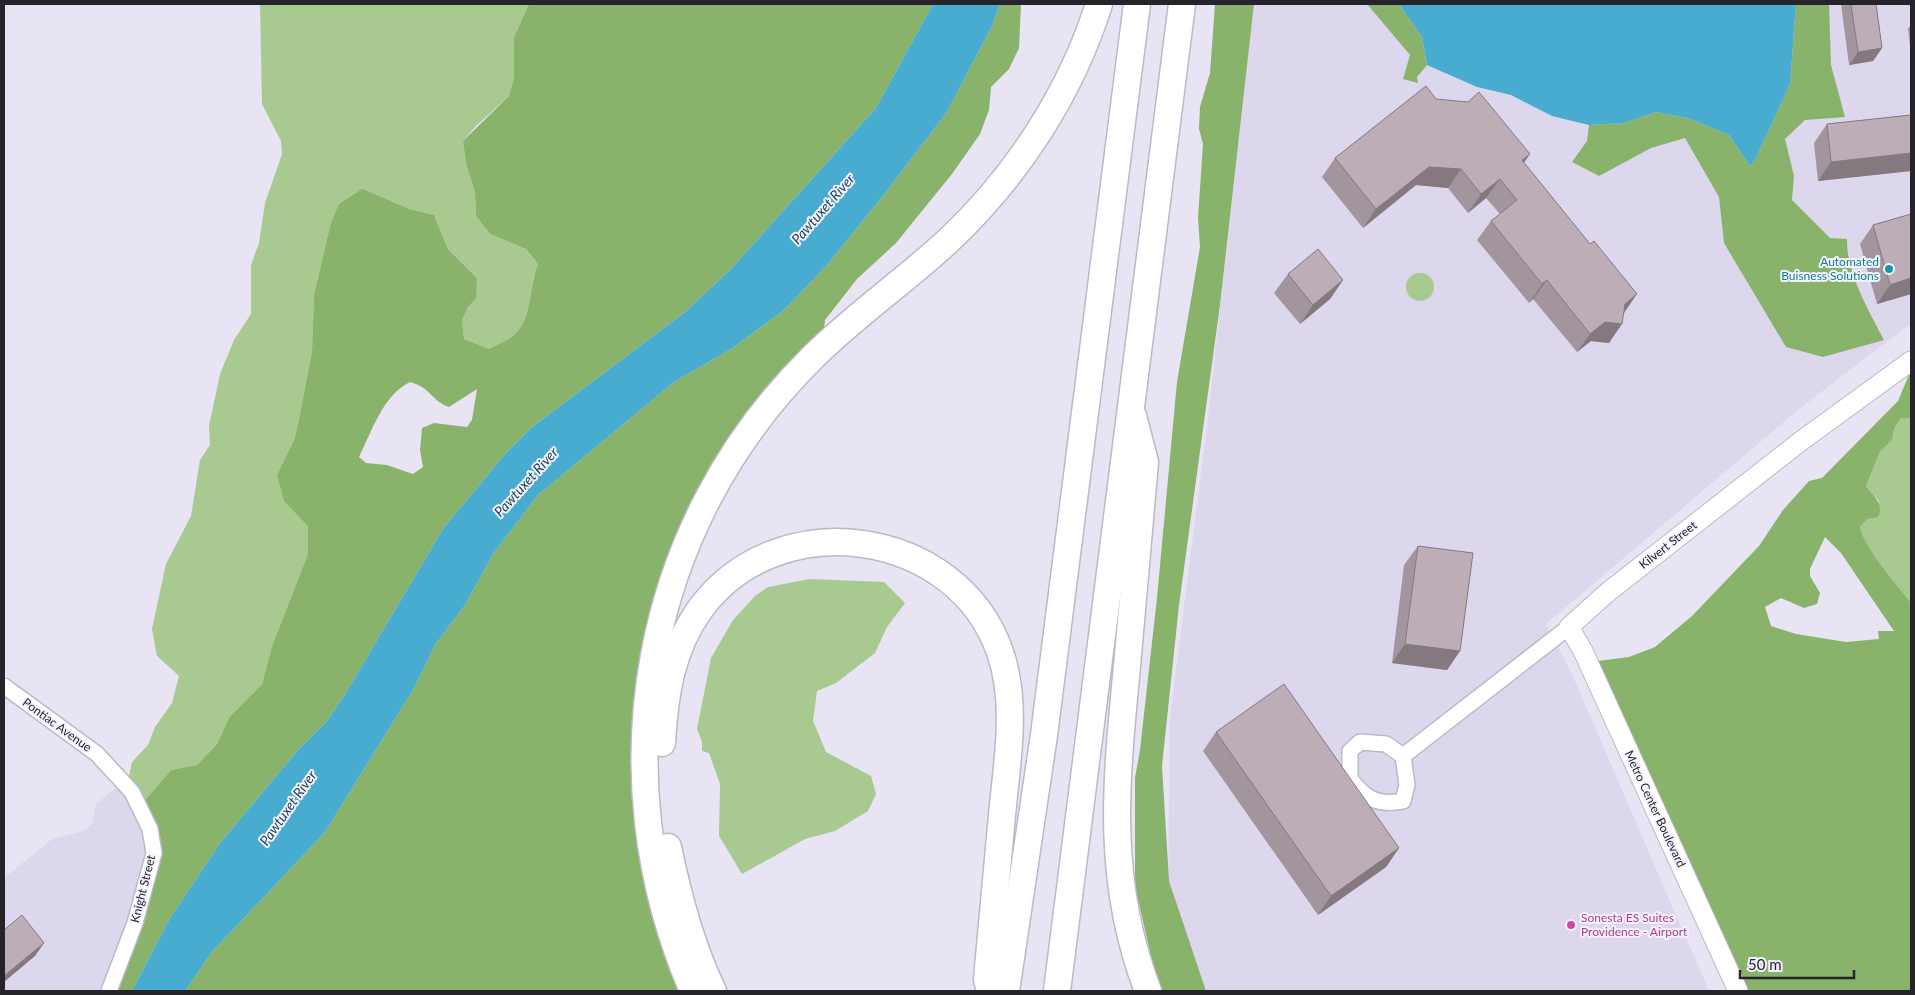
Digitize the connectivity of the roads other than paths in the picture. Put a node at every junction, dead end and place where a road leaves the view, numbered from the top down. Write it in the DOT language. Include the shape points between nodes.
graph roads {
  1 [pos="1099,4"];
  2 [pos="1137,4"];
  3 [pos="1182,4"];
  4 [pos="1911,361"];
  5 [pos="1130,406"];
  6 [pos="1569,627"];
  7 [pos="4,686"];
  8 [pos="1403,756"];
  9 [pos="108,766"];
  10 [pos="109,991"];
  11 [pos="693,991"];
  12 [pos="713,991"];
  13 [pos="990,991"];
  14 [pos="1006,991"];
  15 [pos="1057,991"];
  16 [pos="1148,991"];
  17 [pos="1738,991"];
  1 -- 11 [label="highway" via="1087,40 1063,92 1018,162 949,240 834,337 789,382 746,434 694,523 663,614 649,677 644,780 650,846 663,911"];
  2 -- 14 [label="highway" via="1044,735"];
  3 -- 5 [label="highway"];
  4 -- 6 [label="street, Kilvert Street" via="1801,440 1608,592"];
  5 -- 15 [label="highway"];
  5 -- 16 [label="highway" via="1146,462 1120,748 1116,842 1128,922"];
  6 -- 8 [label="street, Kilvert Street"];
  6 -- 17 [label="street, Metro Center Boulevard" via="1583,651"];
  7 -- 9 [label="street, Pontiac Avenue" via="97,754"];
  8 -- 8 [label="street" via="1386,744 1360,742 1350,751 1350,779 1364,797 1391,803 1403,801 1406,785"];
  9 -- 10 [label="street, Knight Street" via="132,792 150,829 154,853 135,923"];
  12 -- 13 [label="highway" via="684,913 668,844 662,744 674,659 702,606 730,579 763,558 781,551 800,545 837,541 891,549 940,573 979,612 1000,652 1008,684 1010,717 987,978"];
}
